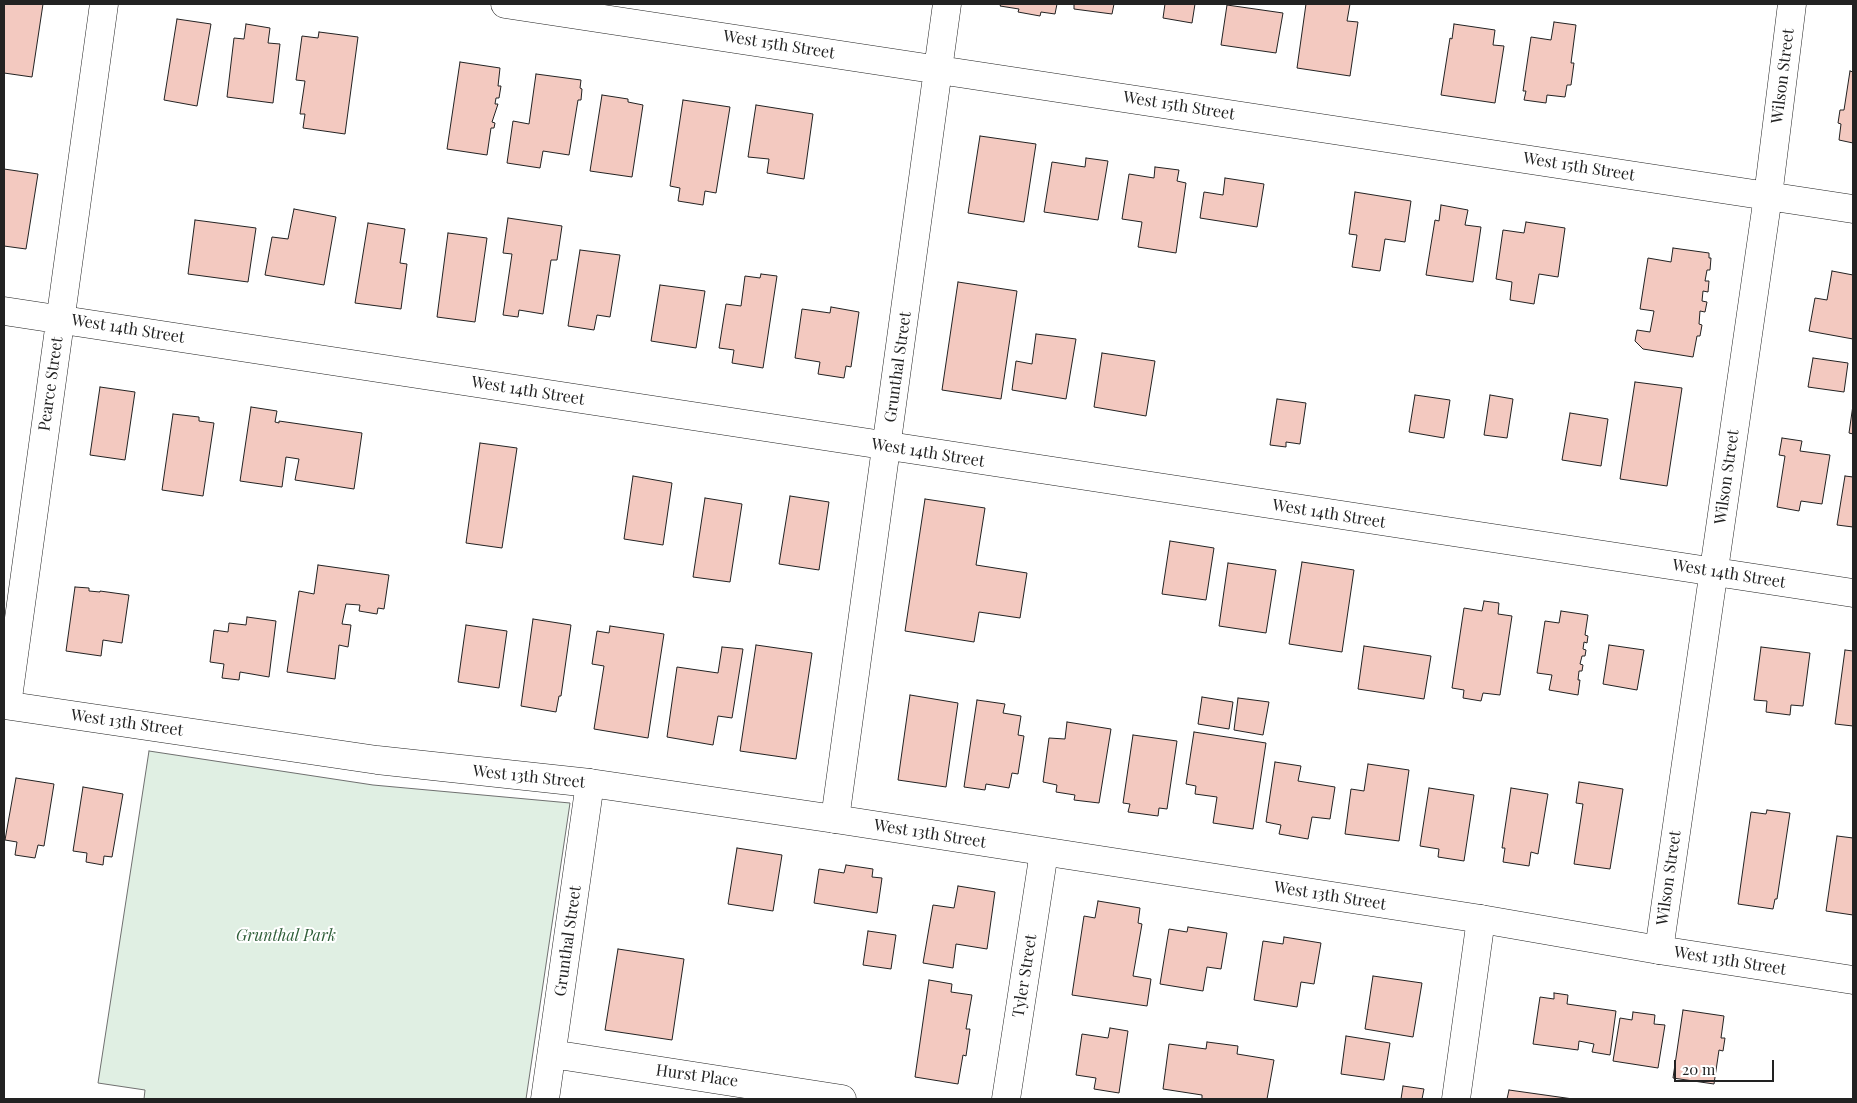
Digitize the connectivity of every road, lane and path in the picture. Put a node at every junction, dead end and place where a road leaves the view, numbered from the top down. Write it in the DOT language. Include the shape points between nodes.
graph roads {
  1 [pos="104,4"];
  2 [pos="505,4"];
  3 [pos="947,4"];
  4 [pos="1792,4"];
  5 [pos="938,70"];
  6 [pos="1768,196"];
  7 [pos="1853,209"];
  8 [pos="4,311"];
  9 [pos="60,319"];
  10 [pos="887,447"];
  11 [pos="1713,572"];
  12 [pos="1853,593"];
  13 [pos="5,705"];
  14 [pos="590,784"];
  15 [pos="835,819"];
  16 [pos="1044,852"];
  17 [pos="1481,919"];
  18 [pos="1659,950"];
  19 [pos="1853,980"];
  20 [pos="552,1054"];
  21 [pos="546,1099"];
  22 [pos="842,1099"];
  23 [pos="1006,1099"];
  24 [pos="1456,1099"];
  1 -- 9 [label="street, Pearce Street"];
  2 -- 5 [label="street, West 15th Street"];
  3 -- 5 [label="street, Grunthal Street"];
  4 -- 6 [label="street, Wilson Street"];
  5 -- 6 [label="street, West 15th Street"];
  5 -- 10 [label="street, Grunthal Street"];
  6 -- 7 [label="street, West 15th Street"];
  6 -- 11 [label="street, Wilson Street"];
  8 -- 9 [label="street, West 14th Street"];
  9 -- 10 [label="street, West 14th Street"];
  9 -- 13 [label="street, Pearce Street"];
  10 -- 11 [label="street, West 14th Street"];
  10 -- 15 [label="street, Grunthal Street"];
  11 -- 12 [label="street, West 14th Street"];
  11 -- 18 [label="street, Wilson Street"];
  13 -- 14 [label="street, West 13th Street" via="377,760"];
  14 -- 15 [label="street, West 13th Street"];
  14 -- 20 [label="street, Grunthal Street"];
  15 -- 16 [label="street, West 13th Street"];
  16 -- 17 [label="street, West 13th Street"];
  16 -- 23 [label="street, Tyler Street"];
  17 -- 18 [label="street, West 13th Street"];
  17 -- 24 [label="street"];
  18 -- 19 [label="street, West 13th Street"];
  20 -- 21 [label="street, Grunthal Street"];
  20 -- 22 [label="street, Hurst Place"];
}
